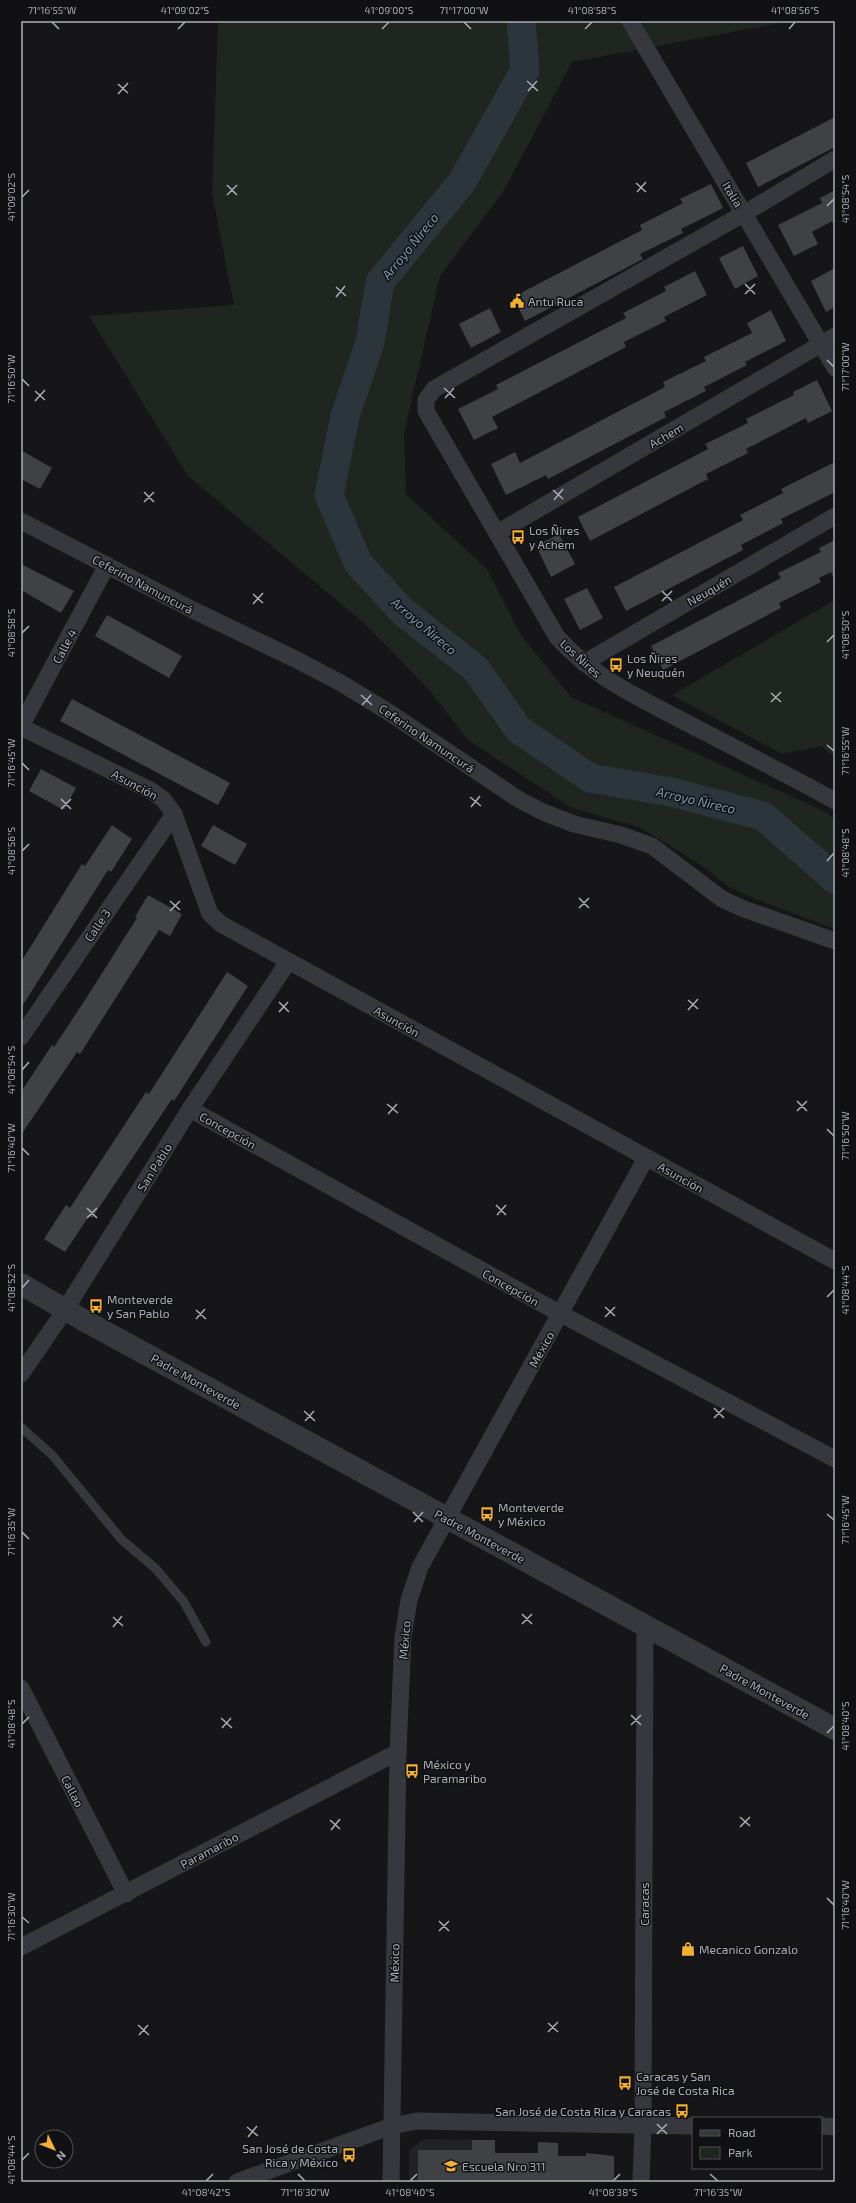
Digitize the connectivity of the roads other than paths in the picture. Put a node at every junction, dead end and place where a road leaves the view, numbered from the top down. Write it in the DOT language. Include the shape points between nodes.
graph roads {
  1 [pos="630,21"];
  2 [pos="835,159"];
  3 [pos="745,213"];
  4 [pos="828,340"];
  5 [pos="835,368"];
  6 [pos="835,516"];
  7 [pos="21,521"];
  8 [pos="497,533"];
  9 [pos="107,565"];
  10 [pos="584,663"];
  11 [pos="21,727"];
  12 [pos="835,801"];
  13 [pos="174,814"];
  14 [pos="835,941"];
  15 [pos="288,962"];
  16 [pos="21,1037"];
  17 [pos="190,1109"];
  18 [pos="646,1158"];
  19 [pos="835,1261"];
  20 [pos="21,1284"];
  21 [pos="64,1310"];
  22 [pos="561,1314"];
  23 [pos="21,1374"];
  24 [pos="21,1427"];
  25 [pos="835,1459"];
  26 [pos="446,1518"];
  27 [pos="645,1625"];
  28 [pos="206,1642"];
  29 [pos="21,1688"];
  30 [pos="835,1729"];
  31 [pos="398,1752"];
  32 [pos="126,1894"];
  33 [pos="21,1947"];
  34 [pos="392,2126"];
  35 [pos="643,2126"];
  36 [pos="692,2126"];
  37 [pos="822,2126"];
  38 [pos="835,2127"];
  39 [pos="238,2182"];
  40 [pos="391,2182"];
  41 [pos="641,2182"];
  1 -- 3 [label="street, Italia"];
  2 -- 3 [label="street"];
  3 -- 4 [label="street, Italia"];
  3 -- 8 [label="street, Los Ñires" via="434,389 426,400 426,411"];
  4 -- 5 [label="street, Italia"];
  4 -- 8 [label="street, Achem"];
  6 -- 10 [label="street, Neuquén"];
  7 -- 9 [label="street, Ceferino Namuncurá"];
  8 -- 10 [label="street, Los Ñires" via="557,637"];
  9 -- 11 [label="street, Calle 4"];
  9 -- 14 [label="street, Ceferino Namuncurá" via="341,683 518,799 543,812 574,824 621,835 652,846 722,899"];
  10 -- 12 [label="street, Los Ñires" via="597,674 633,695"];
  11 -- 13 [label="street, Asunción" via="150,790 164,799"];
  13 -- 15 [label="street, Asunción" via="210,914 221,924"];
  13 -- 16 [label="street, Calle 3"];
  15 -- 17 [label="street, San Pablo"];
  15 -- 18 [label="street, Asunción"];
  17 -- 21 [label="street, San Pablo"];
  17 -- 22 [label="street, Concepción"];
  18 -- 19 [label="street, Asunción"];
  18 -- 22 [label="street, México"];
  20 -- 21 [label="street, Padre Monteverde"];
  21 -- 23 [label="street, San Pablo"];
  21 -- 26 [label="street, Padre Monteverde"];
  22 -- 25 [label="street, Concepción"];
  22 -- 26 [label="street, México"];
  24 -- 28 [label="lane" via="53,1456 121,1539 166,1580 184,1602"];
  26 -- 27 [label="street, Padre Monteverde"];
  26 -- 31 [label="street, México" via="420,1567 409,1600 403,1637"];
  27 -- 30 [label="street, Padre Monteverde"];
  27 -- 35 [label="street, Caracas"];
  29 -- 32 [label="street, Callao"];
  31 -- 32 [label="street, Paramaribo"];
  31 -- 34 [label="street, México"];
  32 -- 33 [label="street, Paramaribo"];
  34 -- 35 [label="street" via="417,2121"];
  34 -- 39 [label="street"];
  34 -- 40 [label="street, México"];
  35 -- 36 [label="street"];
  35 -- 41 [label="street, Caracas"];
  37 -- 38 [label="street"];
}
